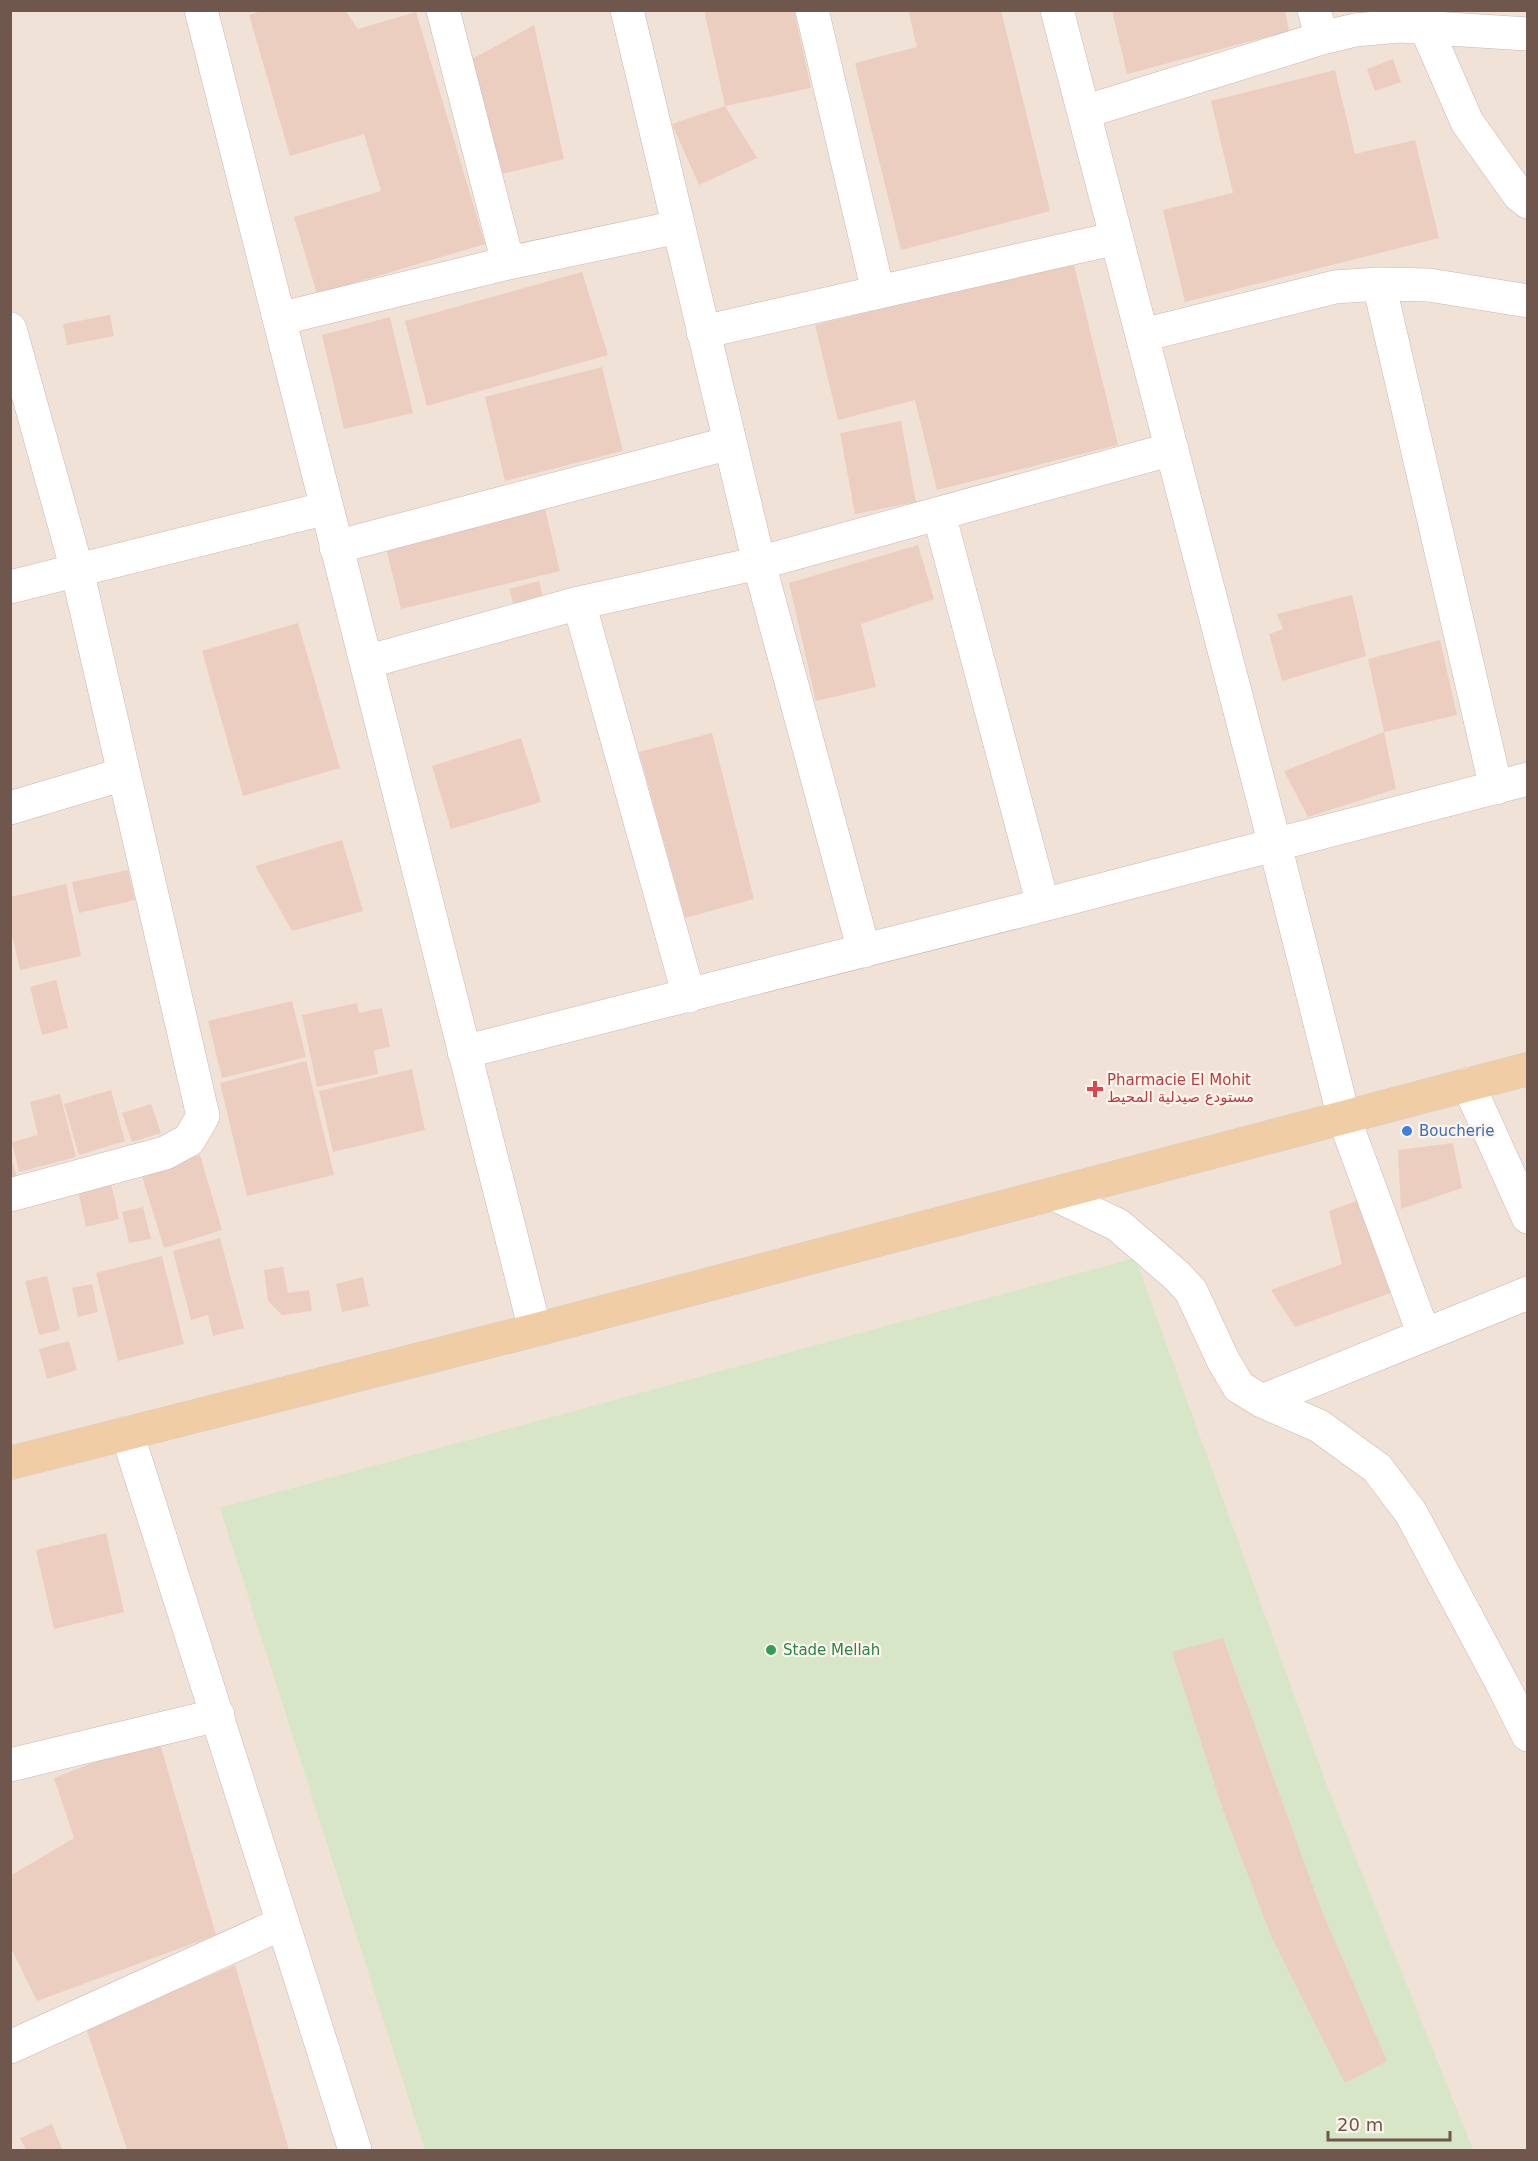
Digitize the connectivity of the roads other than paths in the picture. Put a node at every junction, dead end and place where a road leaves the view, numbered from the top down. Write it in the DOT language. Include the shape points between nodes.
graph roads {
  1 [pos="201,10"];
  2 [pos="442,10"];
  3 [pos="627,10"];
  4 [pos="813,10"];
  5 [pos="1057,10"];
  6 [pos="1486,21"];
  7 [pos="1318,24"];
  8 [pos="1426,28"];
  9 [pos="1527,34"];
  10 [pos="1084,112"];
  11 [pos="1527,202"];
  12 [pos="678,227"];
  13 [pos="1117,238"];
  14 [pos="508,263"];
  15 [pos="1379,284"];
  16 [pos="878,292"];
  17 [pos="1527,302"];
  18 [pos="279,319"];
  19 [pos="703,332"];
  20 [pos="1143,335"];
  21 [pos="12,342"];
  22 [pos="730,443"];
  23 [pos="1172,449"];
  24 [pos="327,508"];
  25 [pos="939,514"];
  26 [pos="336,546"];
  27 [pos="759,563"];
  28 [pos="77,570"];
  29 [pos="10,587"];
  30 [pos="579,603"];
  31 [pos="366,662"];
  32 [pos="124,774"];
  33 [pos="1527,779"];
  34 [pos="1496,788"];
  35 [pos="10,808"];
  36 [pos="1275,845"];
  37 [pos="1043,905"];
  38 [pos="864,951"];
  39 [pos="689,996"];
  40 [pos="464,1052"];
  41 [pos="1527,1069"];
  42 [pos="1468,1084"];
  43 [pos="1344,1118"];
  44 [pos="10,1194"];
  45 [pos="1054,1194"];
  46 [pos="1527,1217"];
  47 [pos="1527,1293"];
  48 [pos="535,1330"];
  49 [pos="1424,1335"];
  50 [pos="1262,1401"];
  51 [pos="128,1433"];
  52 [pos="10,1463"];
  53 [pos="1516,1680"];
  54 [pos="218,1715"];
  55 [pos="1527,1735"];
  56 [pos="10,1765"];
  57 [pos="283,1923"];
  58 [pos="10,2047"];
  59 [pos="355,2151"];
  1 -- 18 [label="street"];
  2 -- 14 [label="street"];
  3 -- 12 [label="street"];
  4 -- 16 [label="street"];
  5 -- 10 [label="street"];
  6 -- 8 [label="street"];
  6 -- 9 [label="street"];
  7 -- 8 [label="street" via="1355,30"];
  7 -- 10 [label="street"];
  8 -- 11 [label="street" via="1467,122"];
  10 -- 13 [label="street"];
  12 -- 14 [label="street"];
  12 -- 19 [label="street"];
  13 -- 16 [label="street"];
  13 -- 20 [label="street"];
  14 -- 18 [label="street"];
  15 -- 17 [label="street" via="1429,285"];
  15 -- 20 [label="street" via="1335,287"];
  15 -- 34 [label="street"];
  16 -- 19 [label="street"];
  18 -- 24 [label="street"];
  19 -- 22 [label="street"];
  20 -- 23 [label="street"];
  21 -- 28 [label="street"];
  22 -- 26 [label="street"];
  22 -- 27 [label="street"];
  23 -- 25 [label="street"];
  23 -- 36 [label="street"];
  24 -- 26 [label="street"];
  24 -- 28 [label="street"];
  25 -- 27 [label="street"];
  25 -- 37 [label="street"];
  26 -- 31 [label="street"];
  27 -- 30 [label="street"];
  27 -- 38 [label="street"];
  28 -- 29 [label="street"];
  28 -- 32 [label="street"];
  30 -- 31 [label="street"];
  30 -- 39 [label="street"];
  31 -- 40 [label="street"];
  32 -- 35 [label="street"];
  32 -- 44 [label="street" via="203,1116 189,1140 165,1153"];
  33 -- 34 [label="street"];
  34 -- 36 [label="street"];
  36 -- 37 [label="street"];
  36 -- 43 [label="street"];
  37 -- 38 [label="street"];
  38 -- 39 [label="street"];
  39 -- 40 [label="street"];
  40 -- 48 [label="street"];
  41 -- 42 [label="main road"];
  42 -- 43 [label="main road"];
  42 -- 46 [label="street"];
  43 -- 45 [label="main road"];
  43 -- 49 [label="street"];
  45 -- 48 [label="main road"];
  45 -- 50 [label="street" via="1118,1225 1176,1275 1191,1291 1239,1387"];
  47 -- 49 [label="street"];
  48 -- 51 [label="main road"];
  49 -- 50 [label="street"];
  50 -- 53 [label="street" via="1319,1426 1377,1468 1411,1514"];
  51 -- 52 [label="main road"];
  51 -- 54 [label="street"];
  53 -- 55 [label="street"];
  54 -- 56 [label="street"];
  54 -- 57 [label="street"];
  57 -- 58 [label="street"];
  57 -- 59 [label="street"];
}
